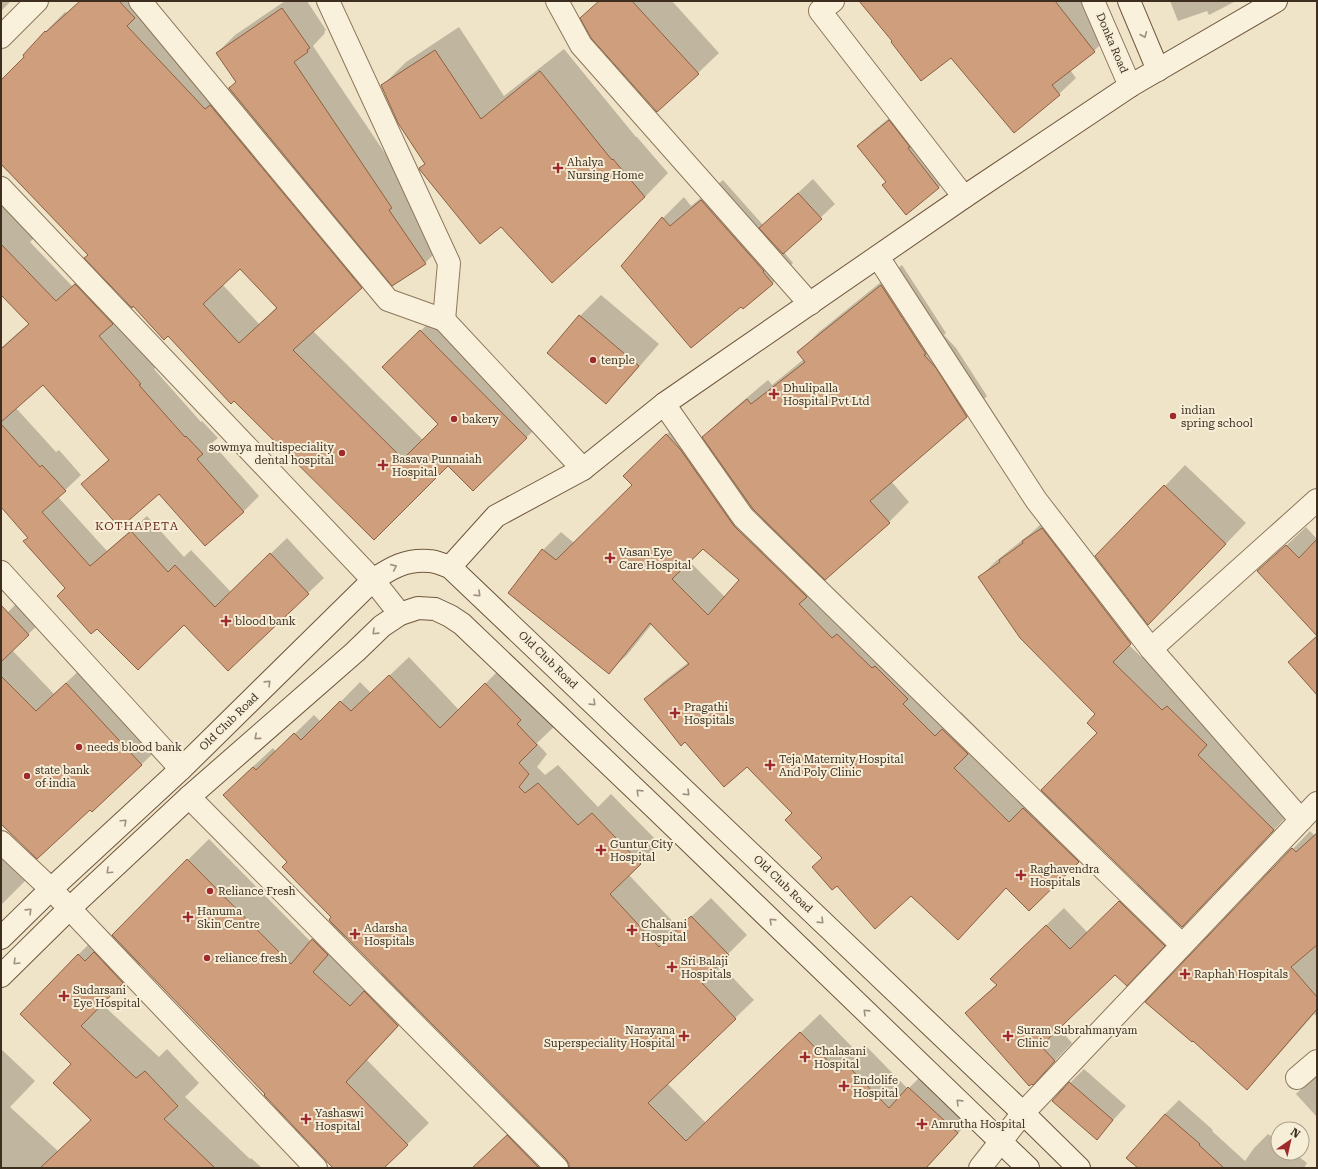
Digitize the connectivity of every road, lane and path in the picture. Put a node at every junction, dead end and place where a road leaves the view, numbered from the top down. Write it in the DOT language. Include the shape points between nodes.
graph roads {
  1 [pos="37,1"];
  2 [pos="140,1"];
  3 [pos="328,1"];
  4 [pos="557,1"];
  5 [pos="833,1"];
  6 [pos="1093,1"];
  7 [pos="1129,1"];
  8 [pos="1276,1"];
  9 [pos="1,37"];
  10 [pos="1158,70"];
  11 [pos="1130,86"];
  12 [pos="1,188"];
  13 [pos="964,197"];
  14 [pos="878,257"];
  15 [pos="810,304"];
  16 [pos="444,320"];
  17 [pos="664,404"];
  18 [pos="583,469"];
  19 [pos="1317,500"];
  20 [pos="450,567"];
  21 [pos="1,572"];
  22 [pos="373,580"];
  23 [pos="400,614"];
  24 [pos="1151,649"];
  25 [pos="181,769"];
  26 [pos="189,797"];
  27 [pos="1317,803"];
  28 [pos="1300,820"];
  29 [pos="1,842"];
  30 [pos="51,889"];
  31 [pos="69,909"];
  32 [pos="1,938"];
  33 [pos="1182,945"];
  34 [pos="1,976"];
  35 [pos="1317,1061"];
  36 [pos="1297,1078"];
  37 [pos="1023,1113"];
  38 [pos="1000,1142"];
  39 [pos="316,1168"];
  40 [pos="558,1168"];
  41 [pos="980,1168"];
  42 [pos="1028,1168"];
  43 [pos="1079,1168"];
  1 -- 9 [label="street"];
  2 -- 16 [label="street" via="388,300"];
  3 -- 16 [label="street" via="449,263"];
  4 -- 15 [label="street" via="581,45"];
  5 -- 13 [label="street" via="820,11"];
  6 -- 11 [label="street, Donka Road"];
  7 -- 10 [label="street, one-way"];
  8 -- 10 [label="street"];
  10 -- 11 [label="street"];
  11 -- 13 [label="street"];
  12 -- 22 [label="street"];
  13 -- 14 [label="street"];
  14 -- 15 [label="street"];
  14 -- 24 [label="street" via="1036,500"];
  15 -- 17 [label="street"];
  16 -- 18 [label="street"];
  17 -- 18 [label="street"];
  17 -- 33 [label="street" via="743,517"];
  18 -- 20 [label="street" via="496,516"];
  19 -- 24 [label="street"];
  22 -- 20 [label="street, Old Club Road, one-way" via="393,567 410,562 430,561"];
  20 -- 37 [label="street, Old Club Road, one-way"];
  21 -- 25 [label="street"];
  22 -- 23 [label="street"];
  25 -- 22 [label="street, Old Club Road, one-way"];
  23 -- 26 [label="street, one-way" via="382,626"];
  38 -- 23 [label="street, one-way" via="462,624 435,609 418,608"];
  24 -- 28 [label="street"];
  30 -- 25 [label="street, Old Club Road, one-way"];
  26 -- 31 [label="street, one-way"];
  26 -- 40 [label="street"];
  27 -- 28 [label="street"];
  28 -- 33 [label="street"];
  29 -- 30 [label="street"];
  30 -- 31 [label="street"];
  32 -- 30 [label="street, Old Club Road, one-way"];
  31 -- 34 [label="street, one-way"];
  31 -- 39 [label="street"];
  33 -- 37 [label="street"];
  35 -- 36 [label="street"];
  37 -- 38 [label="street"];
  37 -- 43 [label="street, Old Club Road"];
  38 -- 41 [label="street"];
  38 -- 42 [label="street"];
}
